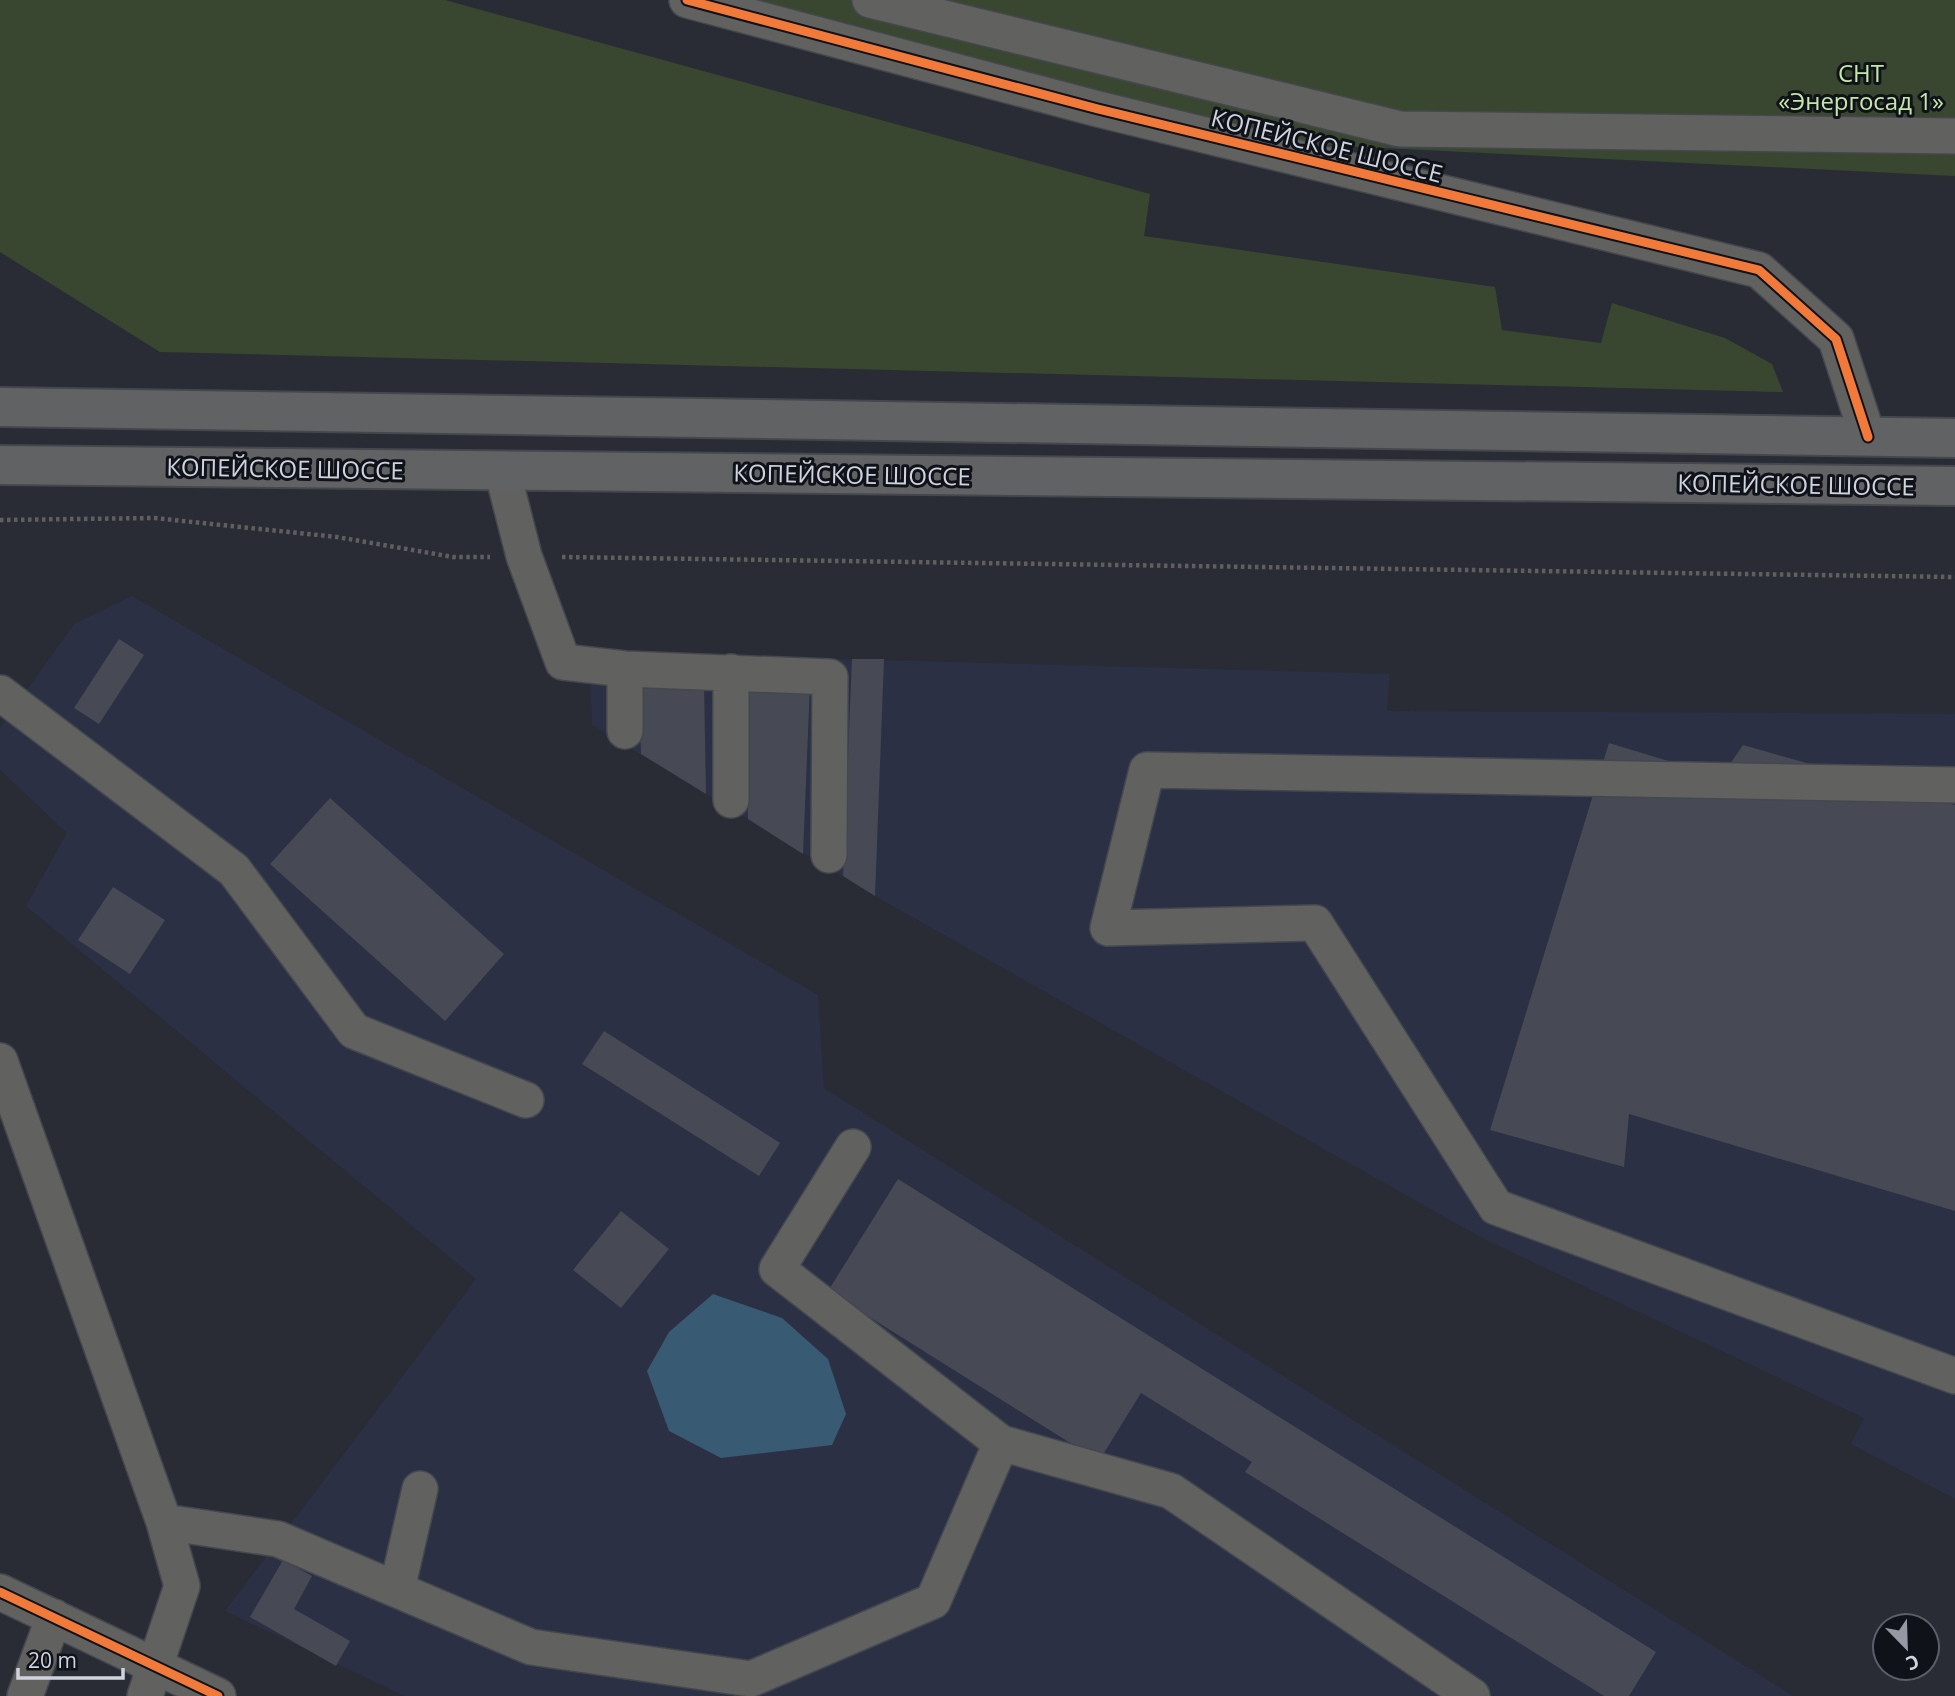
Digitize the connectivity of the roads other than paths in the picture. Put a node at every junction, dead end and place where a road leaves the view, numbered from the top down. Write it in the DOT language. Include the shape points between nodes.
graph roads {
  1 [pos="687,0"];
  2 [pos="870,0"];
  3 [pos="1955,136"];
  4 [pos="0,407"];
  5 [pos="1868,437"];
  6 [pos="1955,438"];
  7 [pos="0,465"];
  8 [pos="502,470"];
  9 [pos="1955,486"];
  10 [pos="625,669"];
  11 [pos="731,672"];
  12 [pos="0,693"];
  13 [pos="625,731"];
  14 [pos="1955,785"];
  15 [pos="731,800"];
  16 [pos="829,855"];
  17 [pos="0,1061"];
  18 [pos="526,1100"];
  19 [pos="853,1147"];
  20 [pos="1955,1376"];
  21 [pos="1001,1443"];
  22 [pos="420,1489"];
  23 [pos="164,1522"];
  24 [pos="397,1590"];
  25 [pos="0,1592"];
  26 [pos="54,1617"];
  27 [pos="151,1681"];
  28 [pos="765,1687"];
  29 [pos="25,1696"];
  30 [pos="218,1696"];
  31 [pos="1472,1696"];
  1 -- 5 [label="street, КОПЕЙСКОЕ ШОССЕ" via="1098,109 1759,270 1836,339"];
  2 -- 3 [label="street" via="1400,130"];
  4 -- 5 [label="main road, КОПЕЙСКОЕ ШОССЕ"];
  5 -- 6 [label="main road, КОПЕЙСКОЕ ШОССЕ"];
  7 -- 8 [label="main road, КОПЕЙСКОЕ ШОССЕ"];
  8 -- 9 [label="main road, КОПЕЙСКОЕ ШОССЕ"];
  8 -- 10 [label="street" via="524,556 564,662"];
  10 -- 11 [label="street"];
  10 -- 13 [label="street"];
  11 -- 15 [label="street"];
  11 -- 16 [label="street" via="830,677"];
  12 -- 18 [label="street" via="234,870 354,1031"];
  14 -- 20 [label="street" via="1147,770 1108,928 1315,923 1496,1207"];
  17 -- 23 [label="street"];
  19 -- 21 [label="street" via="777,1269"];
  21 -- 28 [label="street" via="933,1601"];
  21 -- 31 [label="street" via="1171,1491"];
  22 -- 24 [label="street"];
  23 -- 24 [label="street" via="278,1539"];
  23 -- 27 [label="street" via="182,1586"];
  24 -- 28 [label="street" via="531,1647"];
  25 -- 26 [label="street"];
  26 -- 27 [label="street"];
  26 -- 29 [label="street"];
  27 -- 30 [label="street"];
}
